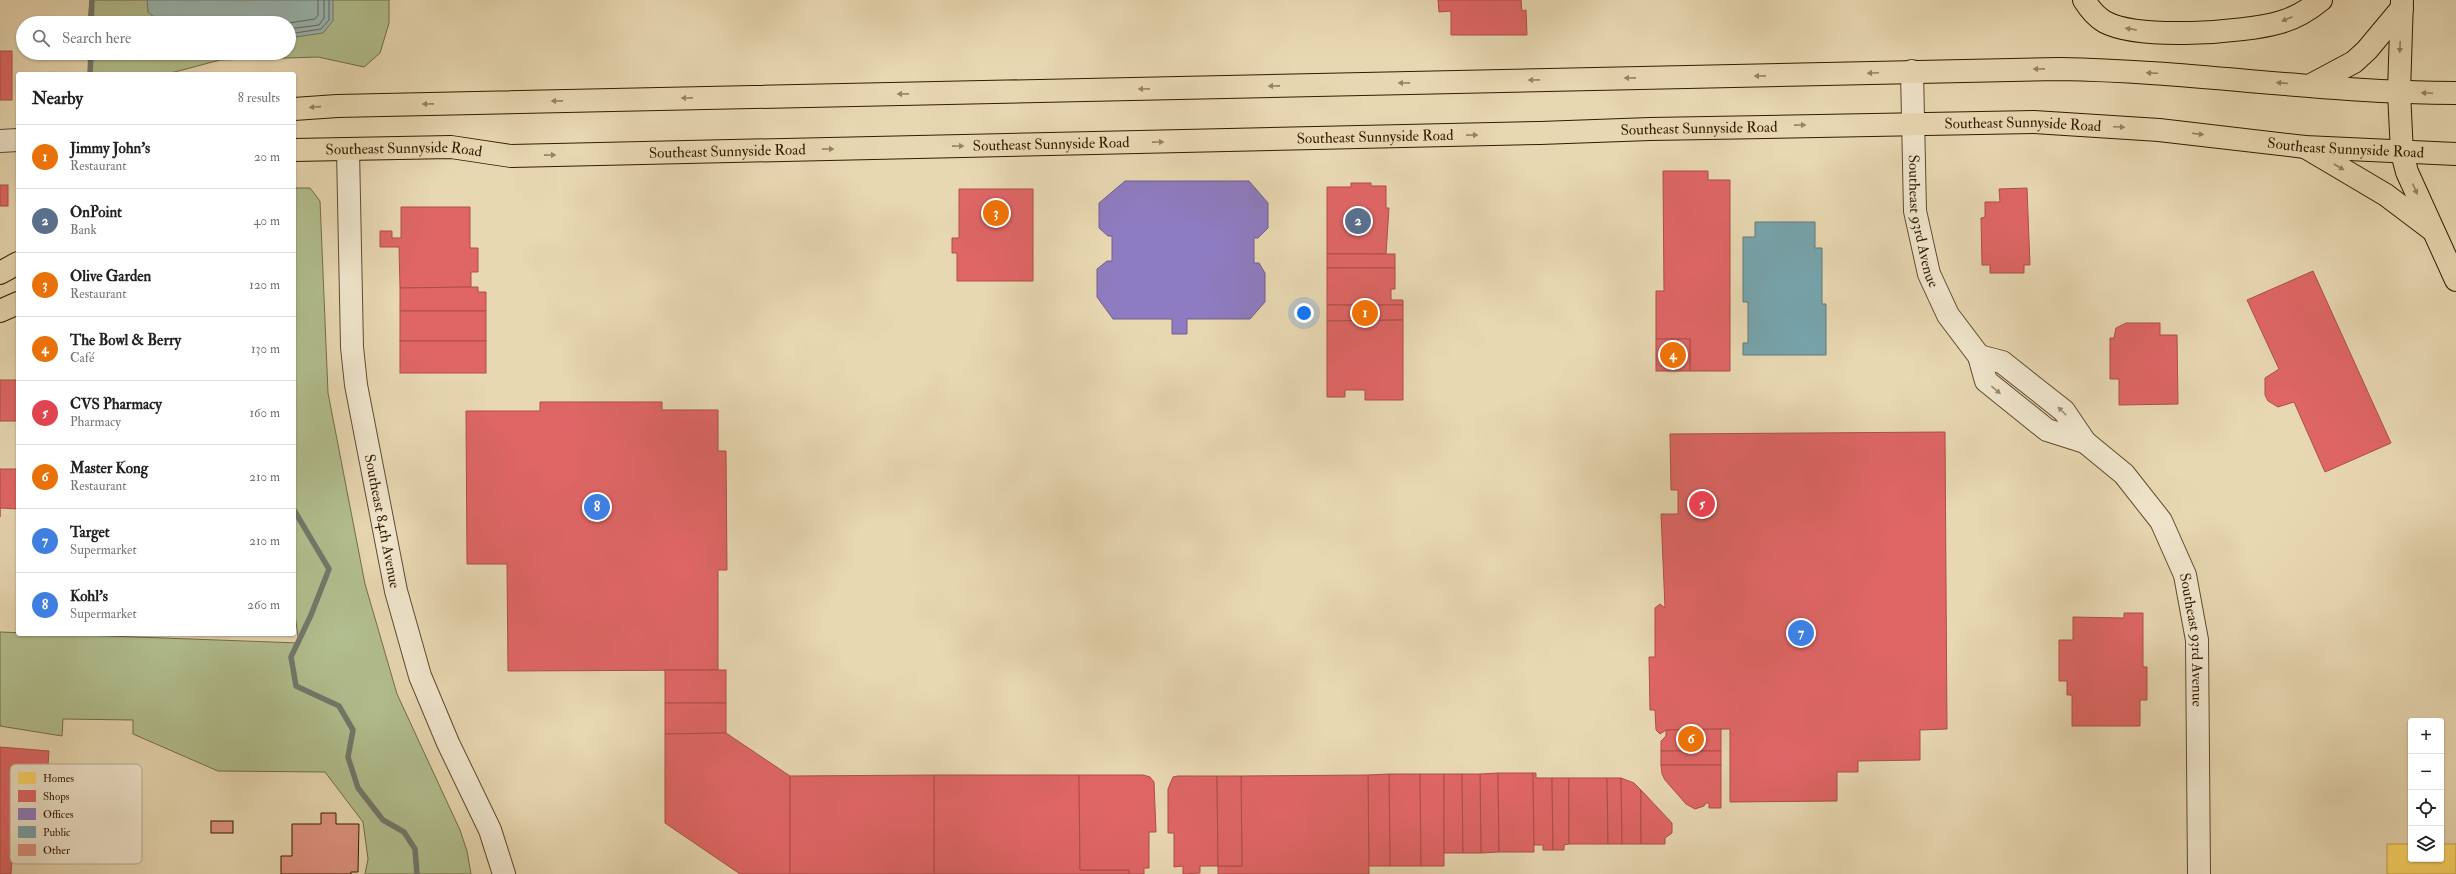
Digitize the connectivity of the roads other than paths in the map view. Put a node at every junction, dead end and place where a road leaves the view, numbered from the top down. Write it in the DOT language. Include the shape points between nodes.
graph roads {
  1 [pos="2084,0"];
  2 [pos="2321,0"];
  3 [pos="2402,4"];
  4 [pos="1912,72"];
  5 [pos="2311,85"];
  6 [pos="2398,92"];
  7 [pos="2456,93"];
  8 [pos="296,109"];
  9 [pos="1912,123"];
  10 [pos="16,140"];
  11 [pos="0,141"];
  12 [pos="2305,147"];
  13 [pos="296,150"];
  14 [pos="348,150"];
  15 [pos="2402,153"];
  16 [pos="2456,154"];
  17 [pos="2434,232"];
  18 [pos="16,264"];
  19 [pos="0,273"];
  20 [pos="2456,280"];
  21 [pos="16,304"];
  22 [pos="0,311"];
  23 [pos="504,874"];
  24 [pos="2199,874"];
  2 -- 1 [label="main road, one-way" via="2282,22 2223,31 2184,32 2150,31 2105,22 2092,12"];
  3 -- 5 [label="main road" via="2367,50 2354,62"];
  3 -- 6 [label="main road, one-way"];
  5 -- 4 [label="main road, one-way" via="2078,69"];
  4 -- 8 [label="main road, one-way"];
  4 -- 9 [label="street, Southeast 93rd Avenue"];
  5 -- 6 [label="main road"];
  7 -- 6 [label="main road, one-way"];
  6 -- 15 [label="main road"];
  9 -- 12 [label="main road, Southeast Sunnyside Road, one-way" via="2034,122 2144,129"];
  14 -- 9 [label="main road, Southeast Sunnyside Road, one-way" via="451,147 511,156"];
  9 -- 24 [label="street, Southeast 93rd Avenue" via="1915,212 1925,260 1938,297 1948,315 1979,356 2002,362 2064,411 2085,442 2124,474 2150,505 2176,551 2190,591 2198,640"];
  10 -- 11 [label="street"];
  12 -- 15 [label="main road, Southeast Sunnyside Road"];
  12 -- 17 [label="main road, one-way" via="2386,194"];
  13 -- 14 [label="main road, Southeast Sunnyside Road"];
  14 -- 23 [label="street, Southeast 84th Avenue" via="352,347 356,385 396,591 420,676 448,743 490,830"];
  15 -- 16 [label="main road, Southeast Sunnyside Road"];
  15 -- 17 [label="main road, one-way" via="2407,172"];
  17 -- 20 [label="main road"];
  18 -- 19 [label="main road"];
  21 -- 22 [label="main road"];
}
